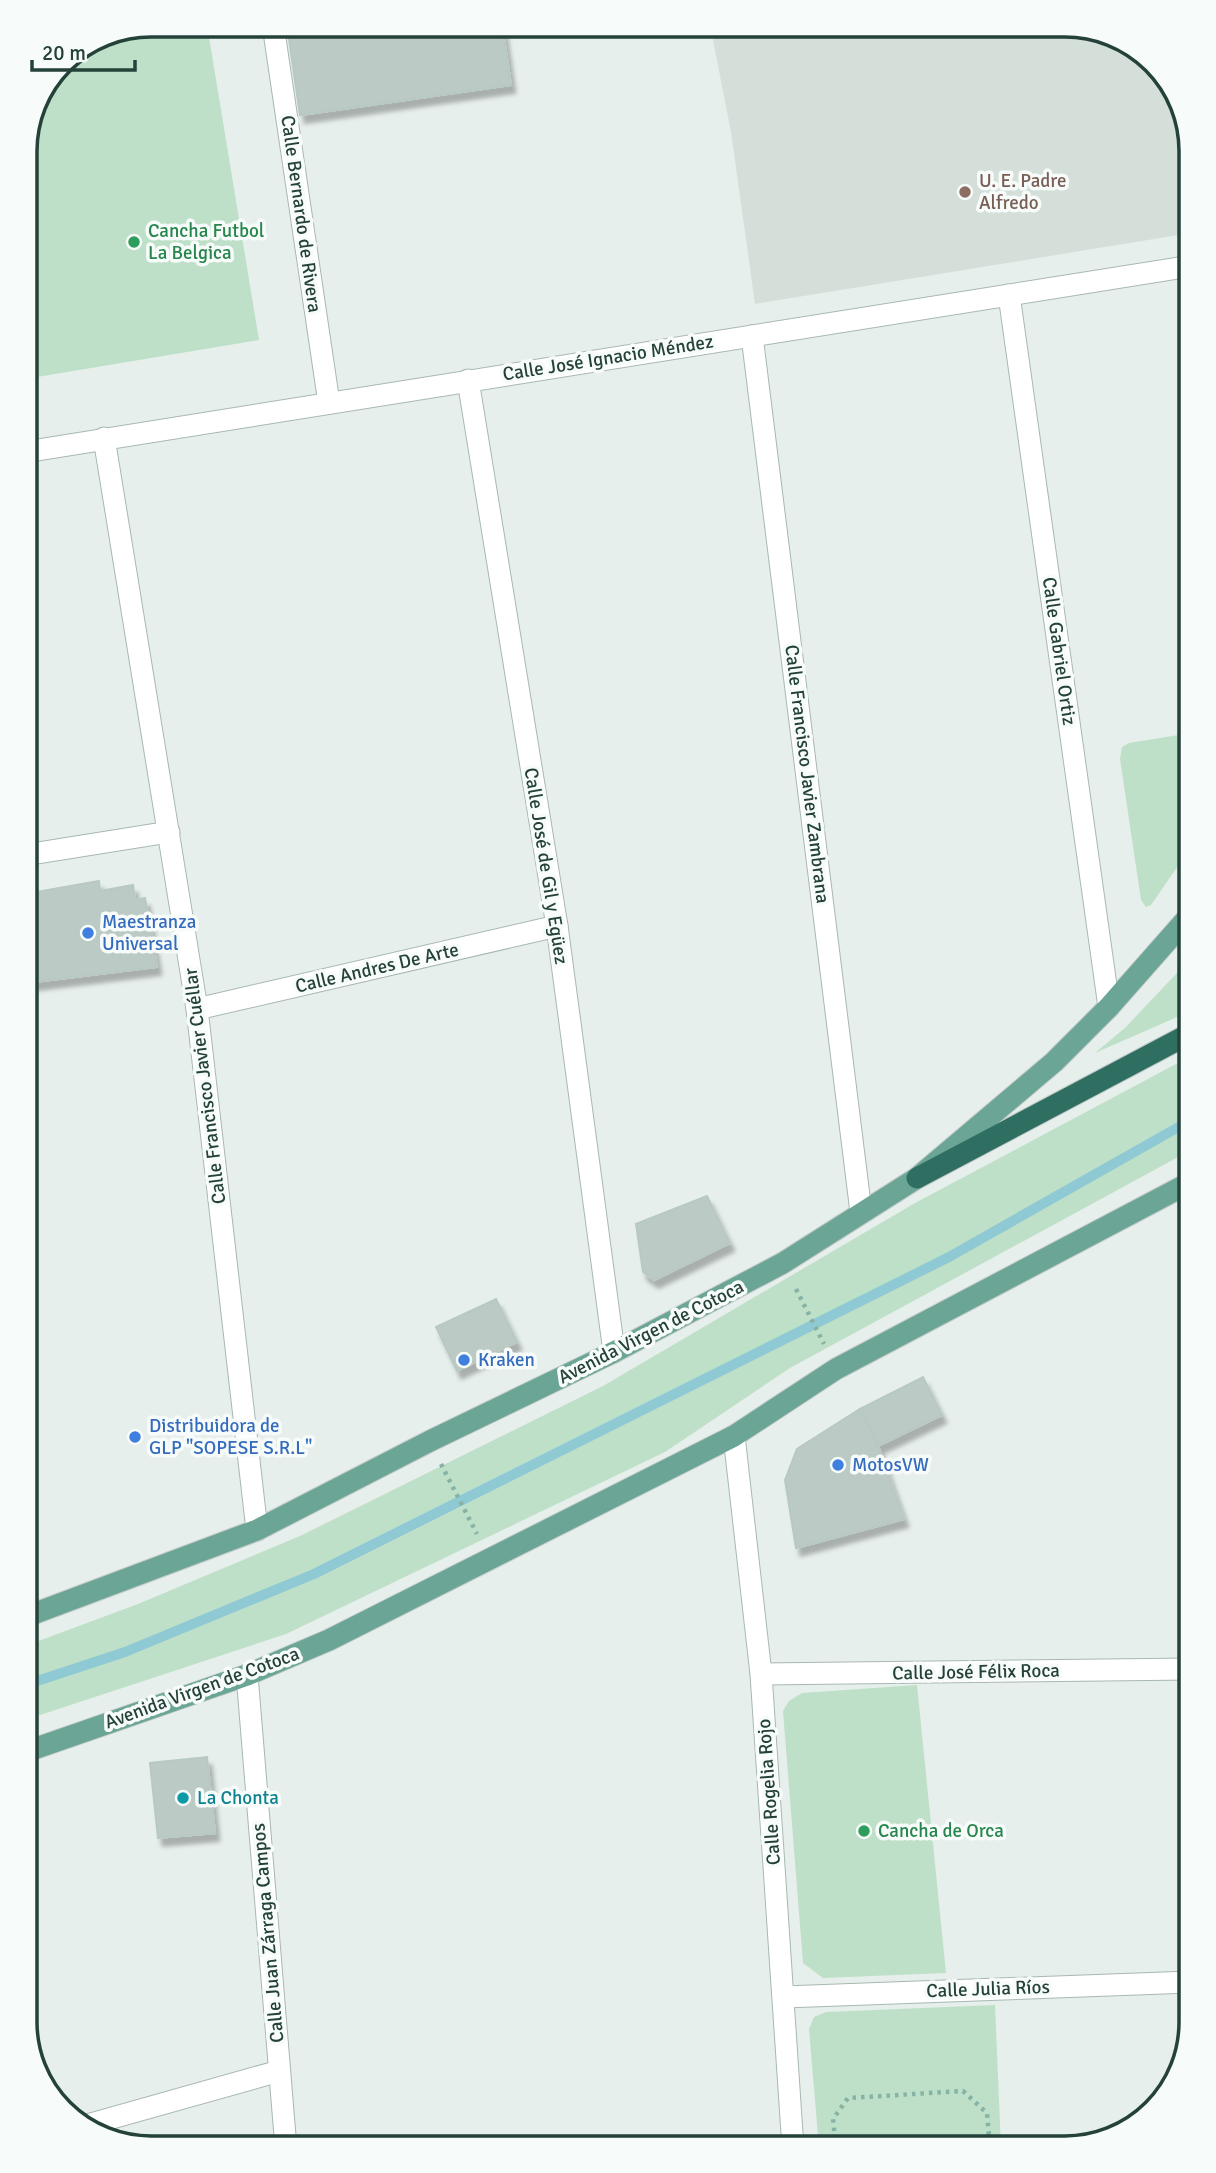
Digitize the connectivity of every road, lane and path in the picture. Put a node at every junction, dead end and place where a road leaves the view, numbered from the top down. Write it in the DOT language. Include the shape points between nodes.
graph roads {
  1 [pos="275,37"];
  2 [pos="1179,268"];
  3 [pos="1009,295"];
  4 [pos="752,336"];
  5 [pos="468,380"];
  6 [pos="329,403"];
  7 [pos="104,438"];
  8 [pos="37,450"];
  9 [pos="170,832"];
  10 [pos="37,853"];
  11 [pos="557,926"];
  12 [pos="1179,929"];
  13 [pos="1109,1007"];
  14 [pos="197,1009"];
  15 [pos="1179,1040"];
  16 [pos="917,1178"];
  17 [pos="1179,1189"];
  18 [pos="862,1212"];
  19 [pos="796,1289"];
  20 [pos="614,1352"];
  21 [pos="830,1354"];
  22 [pos="734,1436"];
  23 [pos="441,1465"];
  24 [pos="257,1530"];
  25 [pos="475,1531"];
  26 [pos="37,1612"];
  27 [pos="1179,1669"];
  28 [pos="761,1674"];
  29 [pos="247,1675"];
  30 [pos="37,1748"];
  31 [pos="1179,1982"];
  32 [pos="784,1997"];
  33 [pos="279,2071"];
  34 [pos="97,2122"];
  35 [pos="285,2136"];
  36 [pos="792,2136"];
  37 [pos="835,2136"];
  38 [pos="989,2136"];
  1 -- 6 [label="street, Calle Bernardo de Rivera"];
  2 -- 3 [label="street, Calle José Ignacio Méndez"];
  3 -- 4 [label="street, Calle José Ignacio Méndez"];
  3 -- 13 [label="street, Calle Gabriel Ortiz"];
  4 -- 5 [label="street, Calle José Ignacio Méndez"];
  4 -- 18 [label="street, Calle Francisco Javier Zambrana"];
  5 -- 6 [label="street, Calle José Ignacio Méndez"];
  5 -- 11 [label="street, Calle José de Gil y Egüez"];
  6 -- 7 [label="street, Calle José Ignacio Méndez"];
  7 -- 8 [label="street, Calle José Ignacio Méndez"];
  7 -- 9 [label="street, Calle Francisco Javier Cuéllar"];
  9 -- 10 [label="street"];
  9 -- 14 [label="street, Calle Francisco Javier Cuéllar"];
  11 -- 14 [label="street, Calle Andres De Arte"];
  11 -- 20 [label="street, Calle José de Gil y Egüez"];
  12 -- 13 [label="main road, Avenida Virgen de Cotoca"];
  13 -- 16 [label="main road, Avenida Virgen de Cotoca" via="1054,1062"];
  14 -- 24 [label="street, Calle Francisco Javier Cuéllar"];
  15 -- 16 [label="highway"];
  16 -- 18 [label="main road, Avenida Virgen de Cotoca"];
  17 -- 22 [label="main road, Avenida Virgen de Cotoca" via="836,1369"];
  18 -- 20 [label="main road, Avenida Virgen de Cotoca" via="783,1263"];
  19 -- 21 [label="path"];
  20 -- 24 [label="main road, Avenida Virgen de Cotoca"];
  22 -- 28 [label="street, Calle Rogelia Rojo"];
  22 -- 29 [label="main road, Avenida Virgen de Cotoca" via="328,1640"];
  23 -- 25 [label="path"];
  24 -- 26 [label="main road, Avenida Virgen de Cotoca"];
  27 -- 28 [label="street, Calle José Félix Roca"];
  28 -- 32 [label="street, Calle Rogelia Rojo"];
  29 -- 30 [label="main road, Avenida Virgen de Cotoca"];
  29 -- 33 [label="street, Calle Juan Zárraga Campos"];
  31 -- 32 [label="street, Calle Julia Ríos"];
  32 -- 36 [label="street, Calle Rogelia Rojo"];
  33 -- 34 [label="street"];
  33 -- 35 [label="street, Calle Juan Zárraga Campos"];
  37 -- 38 [label="path" via="833,2119 848,2098 963,2091 988,2113"];
}
